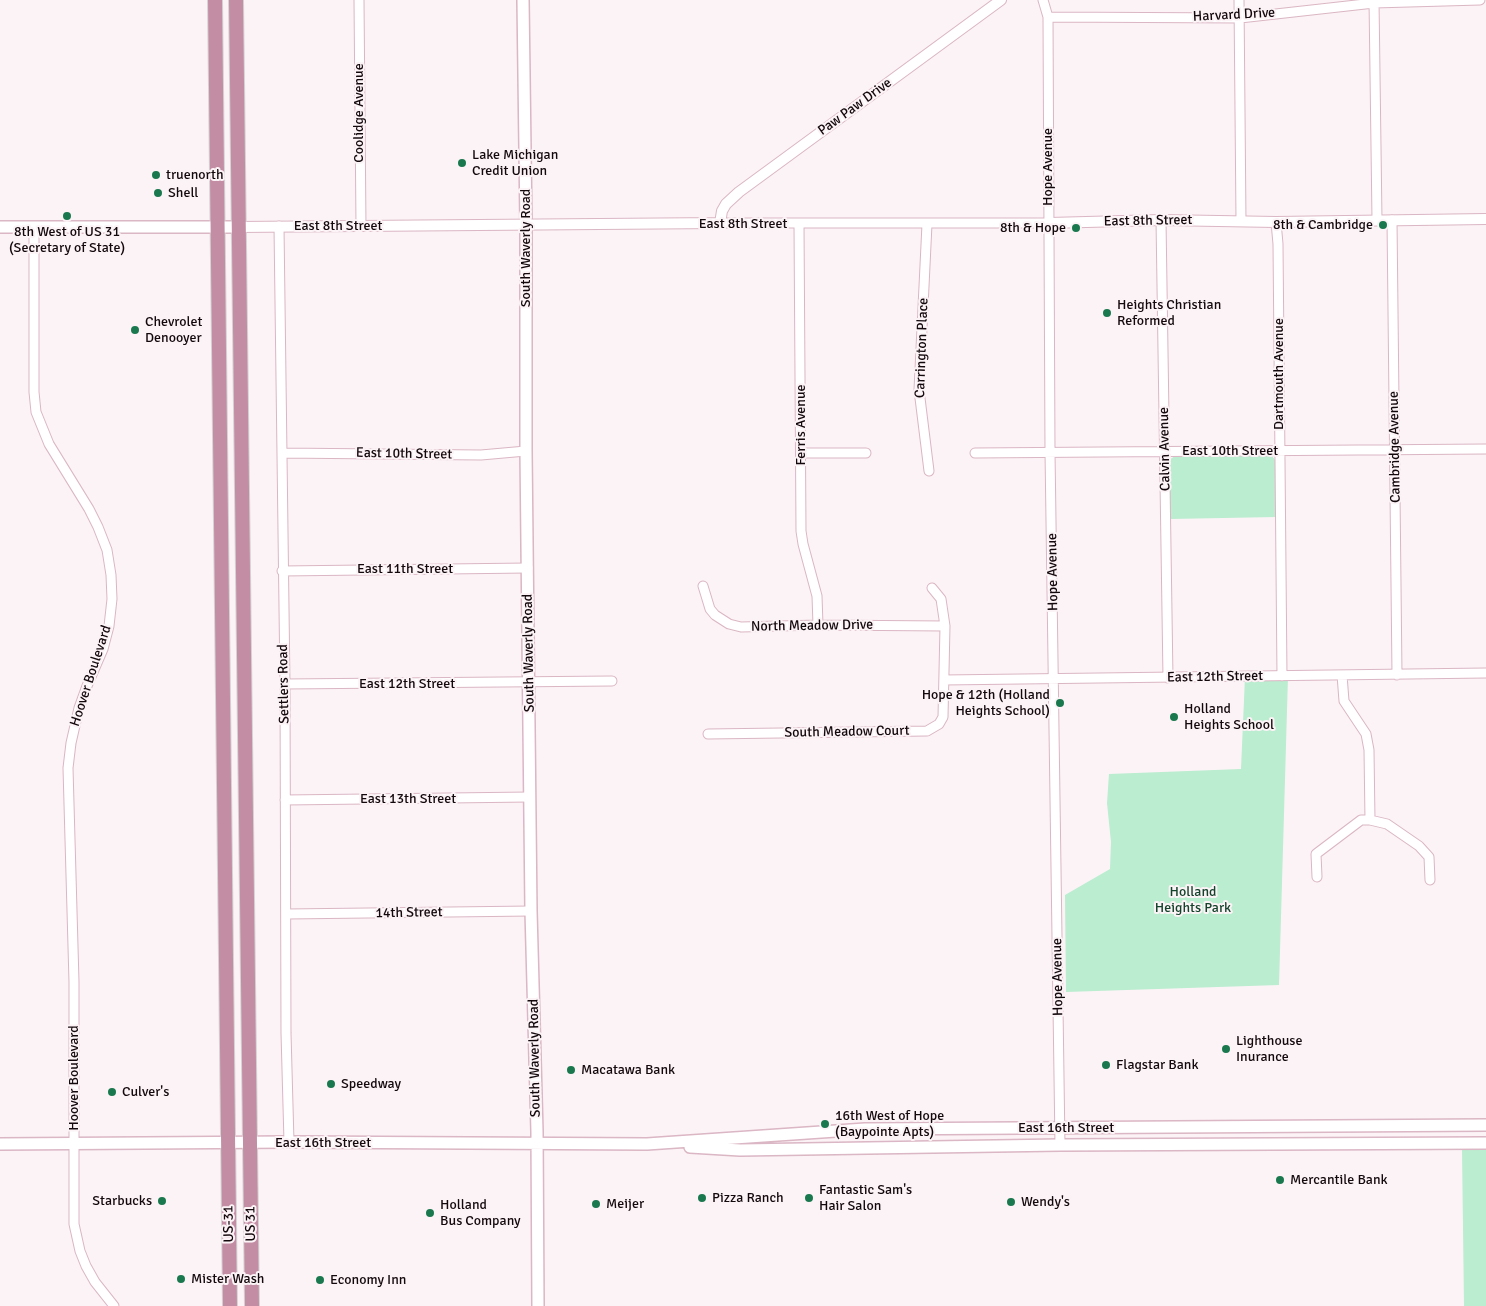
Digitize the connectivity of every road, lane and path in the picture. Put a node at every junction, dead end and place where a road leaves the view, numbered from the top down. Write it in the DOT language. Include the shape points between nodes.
graph roads {
  1 [pos="215,0"];
  2 [pos="230,0"];
  3 [pos="236,0"];
  4 [pos="358,0"];
  5 [pos="523,0"];
  6 [pos="1001,0"];
  7 [pos="1043,0"];
  8 [pos="1240,0"];
  9 [pos="1480,0"];
  10 [pos="1374,2"];
  11 [pos="1048,17"];
  12 [pos="1240,18"];
  13 [pos="238,106"];
  14 [pos="1486,218"];
  15 [pos="1160,220"];
  16 [pos="1377,220"];
  17 [pos="1392,220"];
  18 [pos="1241,221"];
  19 [pos="1276,222"];
  20 [pos="720,223"];
  21 [pos="1049,223"];
  22 [pos="799,224"];
  23 [pos="927,224"];
  24 [pos="526,225"];
  25 [pos="278,226"];
  26 [pos="361,226"];
  27 [pos="0,227"];
  28 [pos="34,227"];
  29 [pos="217,227"];
  30 [pos="238,227"];
  31 [pos="220,444"];
  32 [pos="1486,449"];
  33 [pos="1395,450"];
  34 [pos="526,451"];
  35 [pos="1165,451"];
  36 [pos="1280,451"];
  37 [pos="1050,452"];
  38 [pos="282,453"];
  39 [pos="801,453"];
  40 [pos="866,453"];
  41 [pos="975,453"];
  42 [pos="242,455"];
  43 [pos="929,471"];
  44 [pos="528,568"];
  45 [pos="282,572"];
  46 [pos="703,586"];
  47 [pos="932,588"];
  48 [pos="818,625"];
  49 [pos="945,626"];
  50 [pos="1486,674"];
  51 [pos="1342,675"];
  52 [pos="1397,675"];
  53 [pos="1282,676"];
  54 [pos="1168,678"];
  55 [pos="1055,679"];
  56 [pos="944,680"];
  57 [pos="612,681"];
  58 [pos="529,682"];
  59 [pos="285,684"];
  60 [pos="708,734"];
  61 [pos="530,797"];
  62 [pos="285,800"];
  63 [pos="1370,820"];
  64 [pos="1317,877"];
  65 [pos="1430,880"];
  66 [pos="531,912"];
  67 [pos="287,914"];
  68 [pos="226,919"];
  69 [pos="249,919"];
  70 [pos="1486,1125"];
  71 [pos="1060,1127"];
  72 [pos="289,1142"];
  73 [pos="228,1143"];
  74 [pos="250,1143"];
  75 [pos="1486,1143"];
  76 [pos="0,1144"];
  77 [pos="74,1144"];
  78 [pos="537,1144"];
  79 [pos="647,1144"];
  80 [pos="1060,1145"];
  81 [pos="114,1306"];
  82 [pos="230,1306"];
  83 [pos="252,1306"];
  84 [pos="538,1306"];
  1 -- 29 [label="highway, US 31"];
  2 -- 13 [label="highway" via="231,84"];
  3 -- 13 [label="highway, US 31"];
  4 -- 26 [label="street, Coolidge Avenue"];
  5 -- 24 [label="main road, South Waverly Road"];
  6 -- 20 [label="street, Paw Paw Drive" via="740,192 726,204"];
  7 -- 11 [label="street, Hope Avenue"];
  8 -- 12 [label="street"];
  9 -- 10 [label="street, Harvard Drive"];
  10 -- 12 [label="street, Harvard Drive"];
  10 -- 16 [label="street"];
  11 -- 12 [label="street, Harvard Drive"];
  11 -- 21 [label="street, Hope Avenue"];
  12 -- 18 [label="street"];
  13 -- 30 [label="highway, US 31"];
  14 -- 17 [label="street, East 8th Street"];
  15 -- 18 [label="street, East 8th Street"];
  15 -- 21 [label="street, East 8th Street"];
  15 -- 35 [label="street, Calvin Avenue"];
  16 -- 17 [label="street, East 8th Street"];
  16 -- 19 [label="street, East 8th Street"];
  17 -- 33 [label="street, Cambridge Avenue"];
  18 -- 19 [label="street, East 8th Street"];
  19 -- 36 [label="street, Dartmouth Avenue"];
  20 -- 22 [label="street, East 8th Street"];
  20 -- 24 [label="street, East 8th Street"];
  21 -- 23 [label="street, East 8th Street"];
  21 -- 37 [label="street, Hope Avenue"];
  22 -- 23 [label="street, East 8th Street"];
  22 -- 39 [label="street, Ferris Avenue"];
  23 -- 43 [label="street, Carrington Place" via="919,390"];
  24 -- 26 [label="street, East 8th Street"];
  24 -- 34 [label="main road, South Waverly Road"];
  25 -- 26 [label="street, East 8th Street"];
  25 -- 30 [label="street, East 8th Street"];
  25 -- 38 [label="street, Settlers Road"];
  27 -- 28 [label="main road, East 8th Street"];
  28 -- 29 [label="main road, East 8th Street"];
  28 -- 77 [label="street, Hoover Boulevard" via="36,412 49,444 98,527 111,575 109,626 80,708 68,768 74,982"];
  29 -- 30 [label="main road, East 8th Street"];
  29 -- 31 [label="highway, US 31"];
  30 -- 42 [label="highway, US 31"];
  31 -- 42 [label="highway" via="230,453"];
  31 -- 68 [label="highway, US 31"];
  32 -- 33 [label="street, East 10th Street"];
  33 -- 36 [label="street, East 10th Street"];
  33 -- 52 [label="street, Cambridge Avenue"];
  34 -- 38 [label="street, East 10th Street" via="480,455"];
  34 -- 44 [label="main road, South Waverly Road"];
  35 -- 36 [label="street, East 10th Street"];
  35 -- 37 [label="street, East 10th Street"];
  35 -- 54 [label="street, Calvin Avenue"];
  36 -- 53 [label="street, Dartmouth Avenue"];
  37 -- 41 [label="street, East 10th Street"];
  37 -- 55 [label="street, Hope Avenue"];
  38 -- 45 [label="street, Settlers Road"];
  39 -- 40 [label="street"];
  39 -- 48 [label="street, Ferris Avenue" via="801,531 817,596"];
  42 -- 69 [label="highway, US 31"];
  44 -- 45 [label="street, East 11th Street"];
  44 -- 58 [label="main road, South Waverly Road"];
  45 -- 59 [label="street, Settlers Road"];
  46 -- 48 [label="street, North Meadow Drive" via="710,609 728,624 741,627"];
  47 -- 49 [label="street, South Meadow Court" via="941,599"];
  48 -- 49 [label="street, North Meadow Drive"];
  49 -- 56 [label="street, South Meadow Court"];
  50 -- 52 [label="street, East 12th Street"];
  51 -- 52 [label="street, East 12th Street"];
  51 -- 53 [label="street, East 12th Street"];
  51 -- 63 [label="street" via="1344,701 1366,734"];
  53 -- 54 [label="street, East 12th Street"];
  54 -- 55 [label="street, East 12th Street"];
  55 -- 56 [label="street, East 12th Street"];
  55 -- 71 [label="street, Hope Avenue"];
  56 -- 60 [label="street, South Meadow Court" via="943,717 939,724 926,731"];
  57 -- 58 [label="street, East 12th Street"];
  58 -- 59 [label="street, East 12th Street"];
  58 -- 61 [label="main road, South Waverly Road"];
  59 -- 62 [label="street, Settlers Road"];
  61 -- 62 [label="street, East 13th Street"];
  61 -- 66 [label="main road, South Waverly Road"];
  62 -- 67 [label="street, Settlers Road"];
  63 -- 64 [label="street" via="1361,820 1316,854"];
  63 -- 65 [label="street" via="1387,824 1420,846 1429,857"];
  66 -- 67 [label="street, 14th Street"];
  66 -- 78 [label="main road, South Waverly Road"];
  67 -- 72 [label="street, Settlers Road"];
  68 -- 69 [label="highway"];
  68 -- 73 [label="highway, US 31"];
  69 -- 74 [label="highway, US 31"];
  70 -- 71 [label="main road, East 16th Street"];
  71 -- 79 [label="main road, East 16th Street" via="866,1129"];
  71 -- 80 [label="street, Hope Avenue"];
  72 -- 74 [label="main road, East 16th Street"];
  72 -- 78 [label="main road, East 16th Street"];
  73 -- 74 [label="main road, East 16th Street"];
  73 -- 77 [label="main road, East 16th Street"];
  73 -- 82 [label="highway, US-31 / US 31"];
  74 -- 83 [label="highway, US 31 / US 31"];
  75 -- 80 [label="main road, East 16th Street"];
  76 -- 77 [label="main road, East 16th Street"];
  77 -- 81 [label="street, Hoover Boulevard" via="76,1237 86,1266"];
  78 -- 79 [label="main road, East 16th Street"];
  78 -- 84 [label="main road, South Waverly Road"];
  79 -- 80 [label="main road, East 16th Street" via="740,1150"];
}
